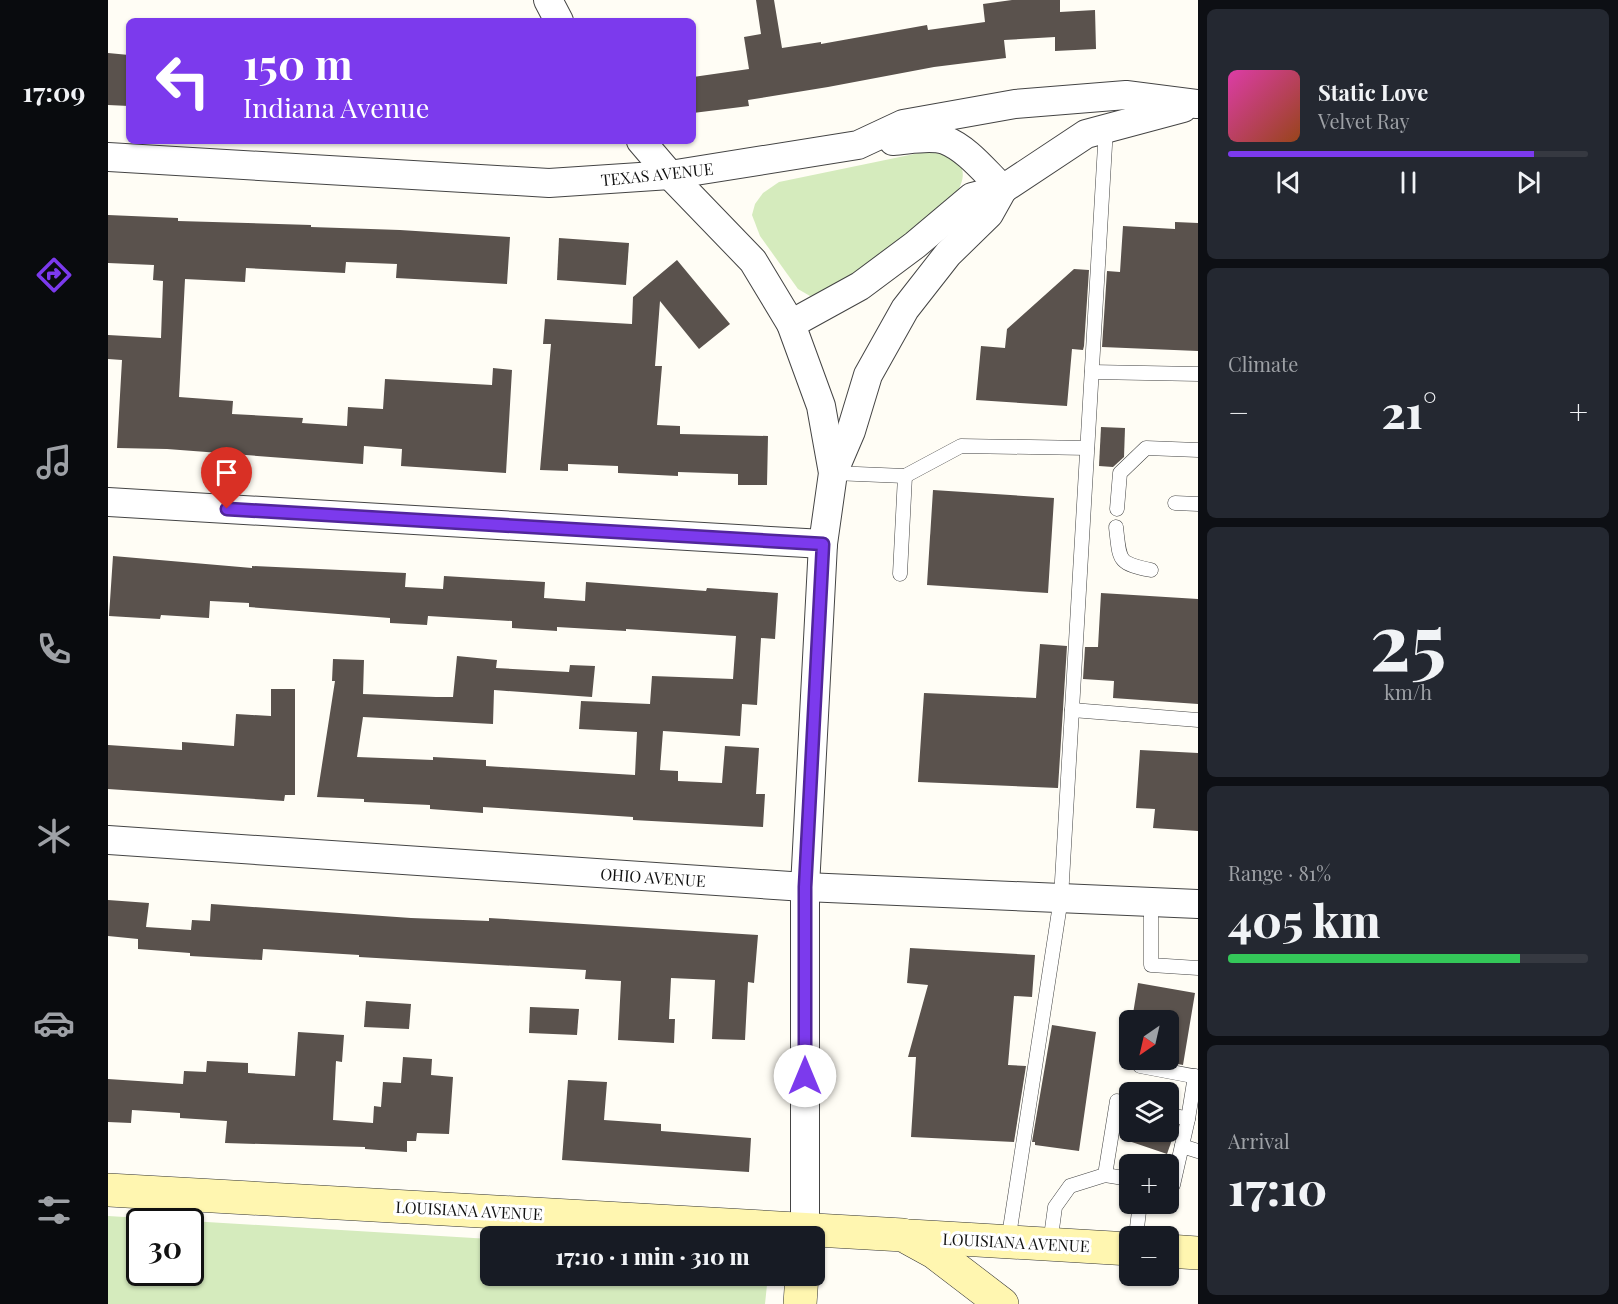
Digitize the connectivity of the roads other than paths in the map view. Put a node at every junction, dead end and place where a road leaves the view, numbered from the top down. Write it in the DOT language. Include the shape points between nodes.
graph roads {
  1 [pos="548,0"];
  2 [pos="557,18"];
  3 [pos="1198,108"];
  4 [pos="1106,128"];
  5 [pos="644,144"];
  6 [pos="858,145"];
  7 [pos="108,157"];
  8 [pos="670,175"];
  9 [pos="1003,189"];
  10 [pos="791,324"];
  11 [pos="1092,372"];
  12 [pos="1198,374"];
  13 [pos="1088,448"];
  14 [pos="1198,450"];
  15 [pos="833,473"];
  16 [pos="905,476"];
  17 [pos="108,502"];
  18 [pos="1175,503"];
  19 [pos="1198,504"];
  20 [pos="1117,509"];
  21 [pos="1116,527"];
  22 [pos="823,544"];
  23 [pos="1152,570"];
  24 [pos="900,574"];
  25 [pos="1072,710"];
  26 [pos="1198,720"];
  27 [pos="108,840"];
  28 [pos="805,887"];
  29 [pos="1061,898"];
  30 [pos="1151,901"];
  31 [pos="1198,904"];
  32 [pos="1198,968"];
  33 [pos="1161,1070"];
  34 [pos="1197,1077"];
  35 [pos="1119,1101"];
  36 [pos="1179,1117"];
  37 [pos="1188,1119"];
  38 [pos="1182,1146"];
  39 [pos="1198,1151"];
  40 [pos="1179,1159"];
  41 [pos="1105,1175"];
  42 [pos="1119,1177"];
  43 [pos="108,1190"];
  44 [pos="691,1226"];
  45 [pos="804,1226"];
  46 [pos="825,1233"];
  47 [pos="903,1235"];
  48 [pos="1008,1242"];
  49 [pos="1050,1244"];
  50 [pos="1119,1248"];
  51 [pos="1179,1252"];
  52 [pos="1198,1253"];
  53 [pos="801,1286"];
  54 [pos="800,1304"];
  55 [pos="1002,1304"];
  1 -- 2 [label="street"];
  3 -- 4 [label="street, TEXAS AVENUE"];
  3 -- 6 [label="street, TEXAS AVENUE" via="1126,95 1015,104 903,123"];
  4 -- 9 [label="street, TEXAS AVENUE" via="1086,134"];
  4 -- 11 [label="lane"];
  5 -- 8 [label="street"];
  6 -- 8 [label="street, TEXAS AVENUE"];
  6 -- 9 [label="street" via="921,138 944,140 957,146"];
  7 -- 8 [label="street, TEXAS AVENUE" via="549,183"];
  8 -- 10 [label="street" via="753,261"];
  9 -- 10 [label="street, TEXAS AVENUE" via="972,197 860,286"];
  9 -- 15 [label="street, TEXAS AVENUE" via="989,214 948,254 904,309 868,375"];
  10 -- 15 [label="street" via="821,406"];
  11 -- 12 [label="lane"];
  11 -- 13 [label="lane"];
  13 -- 16 [label="lane" via="961,446"];
  13 -- 25 [label="lane"];
  14 -- 20 [label="lane" via="1146,448 1120,473"];
  15 -- 16 [label="lane"];
  15 -- 22 [label="street"];
  16 -- 24 [label="lane"];
  17 -- 22 [label="street"];
  18 -- 19 [label="lane"];
  21 -- 23 [label="lane" via="1119,556 1128,565"];
  22 -- 28 [label="street"];
  25 -- 26 [label="lane"];
  25 -- 29 [label="lane"];
  27 -- 28 [label="street, OHIO AVENUE"];
  28 -- 29 [label="street, OHIO AVENUE"];
  28 -- 45 [label="street"];
  29 -- 30 [label="street, OHIO AVENUE"];
  29 -- 48 [label="lane"];
  30 -- 31 [label="street, OHIO AVENUE"];
  30 -- 32 [label="lane" via="1150,965"];
  33 -- 34 [label="lane"];
  34 -- 37 [label="lane"];
  35 -- 41 [label="lane"];
  36 -- 37 [label="lane"];
  37 -- 38 [label="lane"];
  38 -- 39 [label="lane"];
  38 -- 40 [label="lane"];
  41 -- 42 [label="lane"];
  41 -- 49 [label="lane" via="1070,1186 1055,1207"];
  43 -- 44 [label="main road, LOUISIANA AVENUE"];
  46 -- 47 [label="main road, LOUISIANA AVENUE"];
  47 -- 48 [label="main road, LOUISIANA AVENUE"];
  47 -- 55 [label="main road, LOUISIANA AVENUE" via="934,1252"];
  48 -- 49 [label="main road, LOUISIANA AVENUE"];
  49 -- 50 [label="main road, LOUISIANA AVENUE"];
  51 -- 52 [label="main road"];
  53 -- 54 [label="main road"];
}
